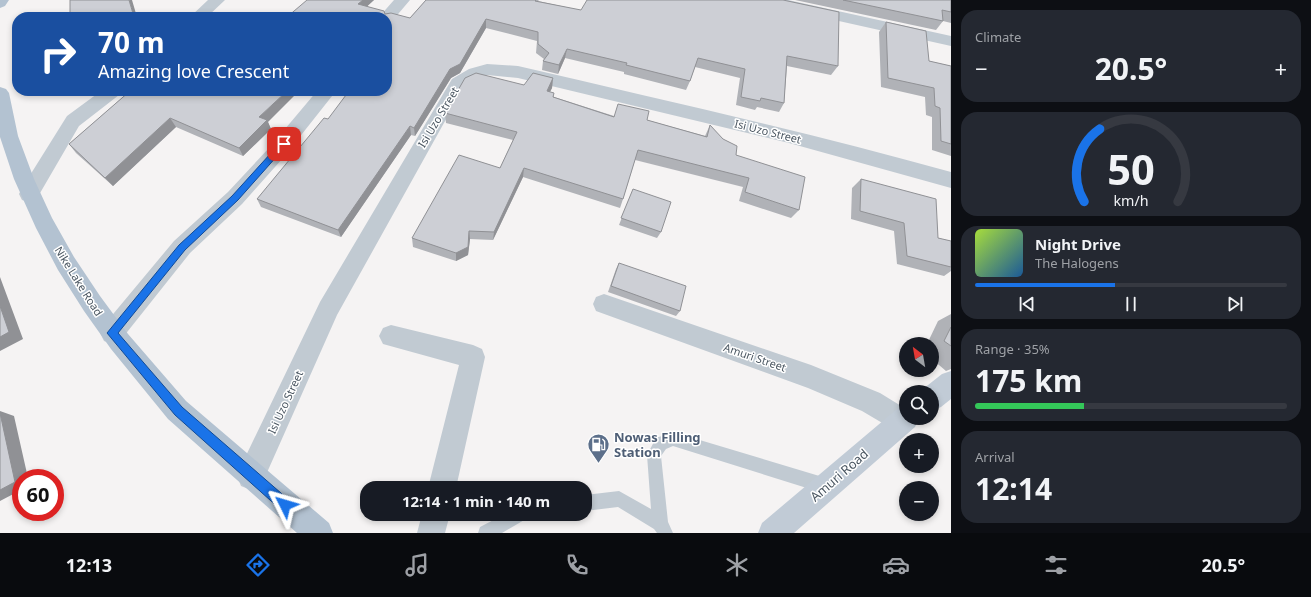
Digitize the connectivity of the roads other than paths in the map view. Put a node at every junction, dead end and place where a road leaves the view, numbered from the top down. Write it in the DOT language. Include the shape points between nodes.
graph roads {
  1 [pos="0,0"];
  2 [pos="217,0"];
  3 [pos="402,0"];
  4 [pos="767,0"];
  5 [pos="0,3"];
  6 [pos="204,12"];
  7 [pos="391,12"];
  8 [pos="951,41"];
  9 [pos="0,93"];
  10 [pos="106,96"];
  11 [pos="323,96"];
  12 [pos="2,120"];
  13 [pos="951,180"];
  14 [pos="29,194"];
  15 [pos="604,304"];
  16 [pos="112,333"];
  17 [pos="392,336"];
  18 [pos="951,383"];
  19 [pos="939,392"];
  20 [pos="899,416"];
  21 [pos="899,423"];
  22 [pos="251,476"];
  23 [pos="444,481"];
  24 [pos="826,486"];
  25 [pos="592,502"];
  26 [pos="434,521"];
  27 [pos="508,521"];
  28 [pos="663,528"];
  29 [pos="318,533"];
  30 [pos="431,533"];
  31 [pos="486,533"];
  32 [pos="772,533"];
  1 -- 5 [label="main road"];
  2 -- 6 [label="street"];
  3 -- 7 [label="street"];
  4 -- 8 [label="street"];
  9 -- 12 [label="main road, Nike Lake Road"];
  10 -- 14 [label="street" via="73,121"];
  11 -- 16 [label="street" via="235,198 182,247"];
  12 -- 14 [label="main road, Nike Lake Road"];
  13 -- 22 [label="street, Isi Uzo Street" via="730,121 518,72 490,68 473,74 458,83 328,308"];
  14 -- 16 [label="main road, Nike Lake Road" via="68,266"];
  15 -- 20 [label="street, Amuri Street" via="811,377"];
  16 -- 22 [label="main road, Nike Lake Road" via="178,411"];
  17 -- 23 [label="street" via="473,357"];
  18 -- 19 [label="main road"];
  21 -- 24 [label="main road, Amuri Road"];
  22 -- 29 [label="main road, Nike Lake Road"];
  24 -- 28 [label="lane" via="674,439 661,443 654,455"];
  24 -- 32 [label="main road, Amuri Road"];
  25 -- 28 [label="lane" via="619,499"];
  26 -- 30 [label="street"];
  27 -- 31 [label="lane"];
}
